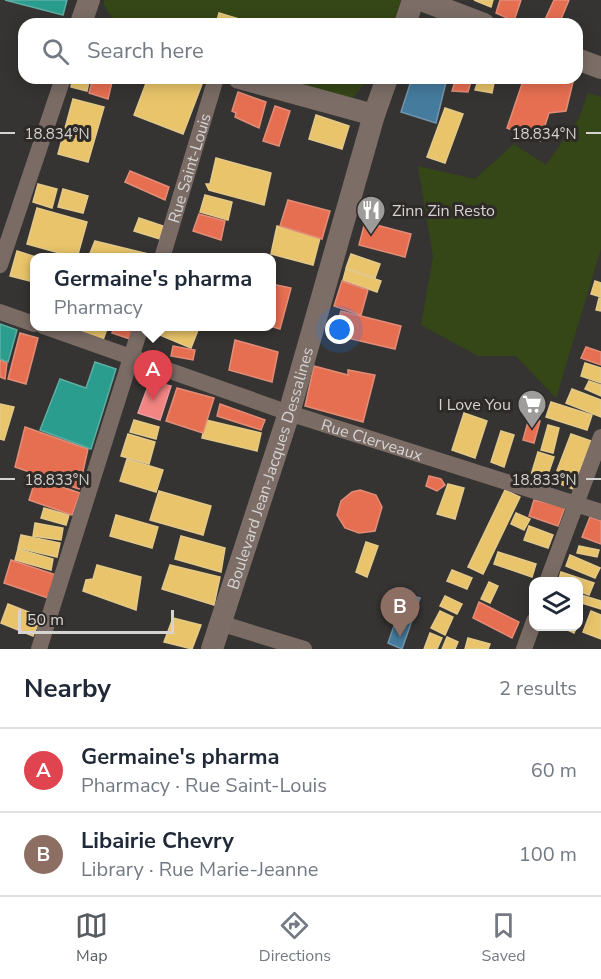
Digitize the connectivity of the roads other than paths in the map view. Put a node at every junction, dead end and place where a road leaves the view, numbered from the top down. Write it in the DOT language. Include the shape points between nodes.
graph roads {
  1 [pos="89,0"];
  2 [pos="413,0"];
  3 [pos="421,0"];
  4 [pos="84,18"];
  5 [pos="407,18"];
  6 [pos="468,18"];
  7 [pos="583,61"];
  8 [pos="601,68"];
  9 [pos="61,84"];
  10 [pos="214,84"];
  11 [pos="260,84"];
  12 [pos="385,84"];
  13 [pos="374,116"];
  14 [pos="164,253"];
  15 [pos="0,265"];
  16 [pos="0,312"];
  17 [pos="30,323"];
  18 [pos="54,331"];
  19 [pos="140,331"];
  20 [pos="132,357"];
  21 [pos="289,413"];
  22 [pos="601,436"];
  23 [pos="575,504"];
  24 [pos="601,512"];
  25 [pos="549,577"];
  26 [pos="220,623"];
  27 [pos="530,631"];
  28 [pos="39,649"];
  29 [pos="212,649"];
  30 [pos="304,649"];
  31 [pos="524,649"];
  1 -- 4 [label="main road"];
  2 -- 5 [label="main road"];
  3 -- 6 [label="main road"];
  7 -- 8 [label="main road"];
  9 -- 15 [label="street"];
  10 -- 14 [label="street, Rue Saint-Louis"];
  11 -- 13 [label="main road"];
  12 -- 13 [label="main road, Boulevard Jean-Jacques Dessalines"];
  13 -- 21 [label="main road, Boulevard Jean-Jacques Dessalines"];
  16 -- 17 [label="street"];
  18 -- 20 [label="street, Rue Clerveaux"];
  19 -- 20 [label="street"];
  20 -- 21 [label="street, Rue Clerveaux"];
  20 -- 28 [label="street"];
  21 -- 23 [label="street, Rue Clerveaux"];
  21 -- 26 [label="main road, Boulevard Jean-Jacques Dessalines"];
  22 -- 23 [label="street"];
  23 -- 24 [label="street, Rue Clerveaux"];
  23 -- 25 [label="street"];
  26 -- 29 [label="main road, Boulevard Jean-Jacques Dessalines"];
  26 -- 30 [label="street"];
  27 -- 31 [label="street"];
}
